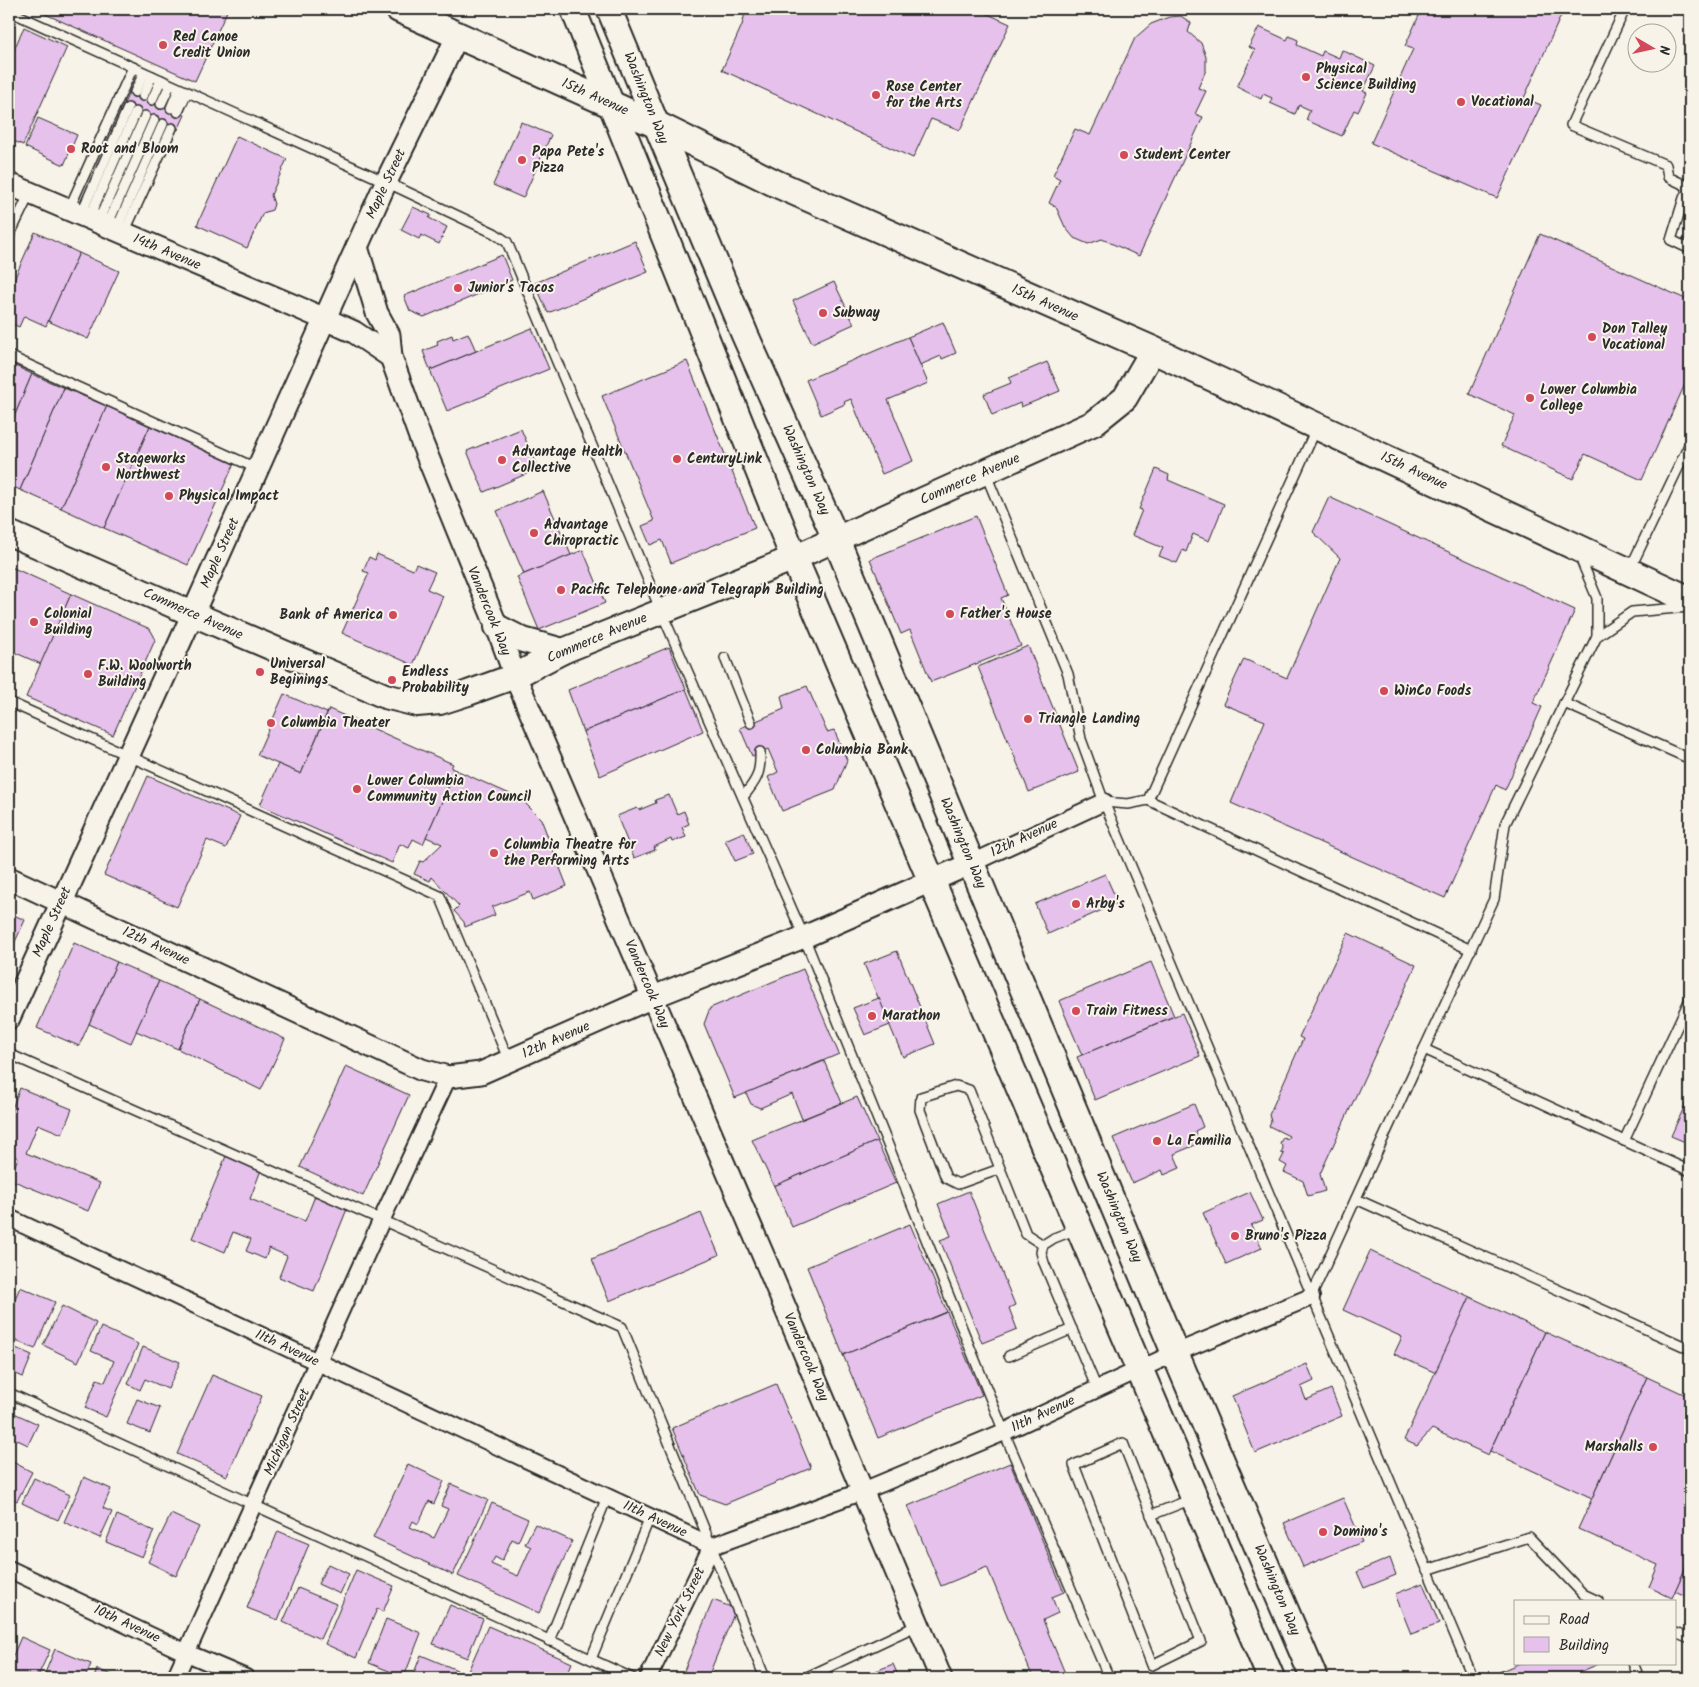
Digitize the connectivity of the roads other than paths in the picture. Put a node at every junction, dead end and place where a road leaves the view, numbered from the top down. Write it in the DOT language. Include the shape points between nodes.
graph roads {
  1 [pos="399,9"];
  2 [pos="573,9"];
  3 [pos="609,9"];
  4 [pos="1626,9"];
  5 [pos="9,11"];
  6 [pos="458,35"];
  7 [pos="133,67"];
  8 [pos="148,74"];
  9 [pos="166,82"];
  10 [pos="183,90"];
  11 [pos="139,94"];
  12 [pos="152,100"];
  13 [pos="161,104"];
  14 [pos="612,105"];
  15 [pos="132,110"];
  16 [pos="175,110"];
  17 [pos="657,125"];
  18 [pos="386,182"];
  19 [pos="9,184"];
  20 [pos="1690,186"];
  21 [pos="30,193"];
  22 [pos="98,222"];
  23 [pos="9,236"];
  24 [pos="357,248"];
  25 [pos="1690,249"];
  26 [pos="325,319"];
  27 [pos="1153,350"];
  28 [pos="9,356"];
  29 [pos="392,357"];
  30 [pos="1317,426"];
  31 [pos="1690,443"];
  32 [pos="258,469"];
  33 [pos="985,472"];
  34 [pos="9,533"];
  35 [pos="836,539"];
  36 [pos="1576,547"];
  37 [pos="794,558"];
  38 [pos="1629,571"];
  39 [pos="1690,600"];
  40 [pos="1690,607"];
  41 [pos="661,611"];
  42 [pos="193,614"];
  43 [pos="497,627"];
  44 [pos="1597,636"];
  45 [pos="563,651"];
  46 [pos="725,658"];
  47 [pos="514,676"];
  48 [pos="9,702"];
  49 [pos="1564,703"];
  50 [pos="751,723"];
  51 [pos="760,752"];
  52 [pos="128,757"];
  53 [pos="1690,760"];
  54 [pos="743,798"];
  55 [pos="1148,800"];
  56 [pos="1104,802"];
  57 [pos="972,863"];
  58 [pos="9,878"];
  59 [pos="932,881"];
  60 [pos="61,902"];
  61 [pos="804,938"];
  62 [pos="1471,950"];
  63 [pos="653,997"];
  64 [pos="1690,999"];
  65 [pos="9,1018"];
  66 [pos="1424,1049"];
  67 [pos="9,1054"];
  68 [pos="509,1061"];
  69 [pos="448,1077"];
  70 [pos="1624,1141"];
  71 [pos="1000,1169"];
  72 [pos="1690,1171"];
  73 [pos="1356,1199"];
  74 [pos="9,1218"];
  75 [pos="382,1219"];
  76 [pos="1079,1228"];
  77 [pos="1042,1245"];
  78 [pos="1311,1297"];
  79 [pos="1072,1329"];
  80 [pos="1690,1349"];
  81 [pos="1176,1353"];
  82 [pos="1009,1356"];
  83 [pos="318,1362"];
  84 [pos="1139,1369"];
  85 [pos="1097,1389"];
  86 [pos="9,1393"];
  87 [pos="1004,1432"];
  88 [pos="863,1492"];
  89 [pos="607,1497"];
  90 [pos="1195,1498"];
  91 [pos="254,1505"];
  92 [pos="1151,1515"];
  93 [pos="650,1517"];
  94 [pos="712,1546"];
  95 [pos="9,1569"];
  96 [pos="1427,1570"];
  97 [pos="1596,1600"];
  98 [pos="919,1625"];
  99 [pos="1676,1633"];
  100 [pos="1690,1639"];
  101 [pos="550,1640"];
  102 [pos="187,1652"];
  103 [pos="591,1659"];
  104 [pos="1633,1664"];
  105 [pos="175,1678"];
  106 [pos="246,1678"];
  107 [pos="632,1678"];
  108 [pos="648,1678"];
  109 [pos="765,1678"];
  110 [pos="805,1678"];
  111 [pos="941,1678"];
  112 [pos="1108,1678"];
  113 [pos="1271,1678"];
  114 [pos="1314,1678"];
  115 [pos="1473,1678"];
  116 [pos="1639,1678"];
  1 -- 6 [label="main road, 15th Avenue"];
  2 -- 14 [label="main road"];
  3 -- 17 [label="main road, Washington Way"];
  4 -- 20 [label="lane" via="1571,125 1666,165 1668,177"];
  5 -- 7 [label="lane"];
  6 -- 14 [label="main road, 15th Avenue"];
  6 -- 18 [label="street, Maple Street"];
  7 -- 8 [label="lane"];
  7 -- 22 [label="lane"];
  8 -- 9 [label="lane"];
  8 -- 11 [label="lane"];
  9 -- 10 [label="lane"];
  9 -- 12 [label="lane"];
  9 -- 13 [label="lane"];
  10 -- 16 [label="lane"];
  10 -- 18 [label="lane"];
  14 -- 17 [label="main road, 15th Avenue"];
  14 -- 37 [label="main road"];
  15 -- 22 [label="lane"];
  17 -- 27 [label="main road, 15th Avenue" via="777,184"];
  17 -- 35 [label="main road, Washington Way" via="745,335"];
  18 -- 24 [label="street, Maple Street"];
  18 -- 41 [label="lane" via="507,242"];
  19 -- 21 [label="street, 14th Avenue"];
  20 -- 25 [label="lane" via="1671,240"];
  21 -- 22 [label="street, 14th Avenue"];
  21 -- 23 [label="lane"];
  22 -- 22 [label="lane" via="159,122"];
  22 -- 26 [label="street, 14th Avenue"];
  24 -- 26 [label="street, Maple Street"];
  24 -- 29 [label="street, Vandercook Way" via="377,313 388,335"];
  26 -- 29 [label="street" via="354,332"];
  26 -- 32 [label="street, Maple Street"];
  27 -- 30 [label="main road, 15th Avenue"];
  27 -- 33 [label="main road, Commerce Avenue" via="1125,398 1094,423"];
  28 -- 32 [label="lane"];
  29 -- 43 [label="street, Vandercook Way" via="422,443"];
  30 -- 36 [label="main road, 15th Avenue"];
  30 -- 55 [label="lane"];
  31 -- 38 [label="lane"];
  32 -- 42 [label="street, Maple Street"];
  33 -- 35 [label="main road, Commerce Avenue"];
  33 -- 56 [label="lane" via="1068,674 1081,739"];
  34 -- 42 [label="main road, Commerce Avenue"];
  35 -- 37 [label="main road, Commerce Avenue"];
  35 -- 57 [label="main road, Washington Way"];
  36 -- 38 [label="main road, 15th Avenue"];
  36 -- 44 [label="lane" via="1597,598"];
  37 -- 41 [label="main road, Commerce Avenue"];
  37 -- 59 [label="main road"];
  38 -- 39 [label="main road, 15th Avenue"];
  40 -- 44 [label="lane" via="1632,612"];
  41 -- 45 [label="main road, Commerce Avenue"];
  41 -- 54 [label="lane"];
  42 -- 47 [label="main road, Commerce Avenue" via="385,696 417,704 440,702"];
  42 -- 52 [label="street, Maple Street"];
  43 -- 45 [label="main road" via="523,640"];
  43 -- 47 [label="street, Vandercook Way"];
  44 -- 49 [label="lane"];
  45 -- 47 [label="main road, Commerce Avenue"];
  46 -- 50 [label="lane"];
  47 -- 63 [label="street, Vandercook Way"];
  48 -- 52 [label="lane"];
  49 -- 53 [label="lane"];
  49 -- 62 [label="lane" via="1505,824 1494,899"];
  51 -- 54 [label="lane" via="760,772"];
  52 -- 60 [label="street, Maple Street"];
  52 -- 68 [label="lane" via="440,896"];
  54 -- 61 [label="lane"];
  55 -- 56 [label="lane" via="1128,804"];
  55 -- 62 [label="lane"];
  56 -- 57 [label="street, 12th Avenue"];
  56 -- 78 [label="lane"];
  57 -- 59 [label="street, 12th Avenue"];
  57 -- 81 [label="main road, Washington Way"];
  58 -- 60 [label="street, 12th Avenue"];
  59 -- 61 [label="street, 12th Avenue"];
  59 -- 76 [label="main road"];
  60 -- 65 [label="street, Maple Street"];
  60 -- 69 [label="street, 12th Avenue" via="422,1070"];
  61 -- 63 [label="street, 12th Avenue"];
  61 -- 87 [label="lane"];
  62 -- 66 [label="lane"];
  63 -- 68 [label="street, 12th Avenue"];
  63 -- 88 [label="street, Vandercook Way"];
  64 -- 70 [label="lane"];
  66 -- 70 [label="lane"];
  66 -- 73 [label="lane"];
  67 -- 75 [label="lane"];
  68 -- 69 [label="street, 12th Avenue" via="481,1073"];
  69 -- 75 [label="street, Michigan Street"];
  70 -- 72 [label="lane"];
  71 -- 71 [label="lane" via="969,1090 956,1086 921,1098 920,1110 946,1178 958,1184"];
  71 -- 77 [label="lane" via="1026,1234"];
  73 -- 78 [label="lane"];
  73 -- 80 [label="lane"];
  74 -- 83 [label="street, 11th Avenue"];
  75 -- 83 [label="street, Michigan Street"];
  75 -- 94 [label="lane" via="622,1327"];
  76 -- 77 [label="lane"];
  76 -- 84 [label="main road"];
  77 -- 79 [label="lane" via="1044,1263"];
  78 -- 81 [label="street, 11th Avenue"];
  78 -- 96 [label="lane"];
  79 -- 82 [label="lane"];
  79 -- 85 [label="lane"];
  81 -- 84 [label="street, 11th Avenue"];
  81 -- 114 [label="main road, Washington Way"];
  83 -- 89 [label="street, 11th Avenue"];
  83 -- 91 [label="street, Michigan Street"];
  84 -- 85 [label="street, 11th Avenue"];
  84 -- 90 [label="main road"];
  85 -- 87 [label="street, 11th Avenue"];
  86 -- 91 [label="lane"];
  87 -- 88 [label="street, 11th Avenue"];
  87 -- 112 [label="lane"];
  88 -- 94 [label="street, 11th Avenue"];
  88 -- 98 [label="street, Vandercook Way"];
  89 -- 93 [label="street, 11th Avenue"];
  89 -- 101 [label="lane"];
  90 -- 92 [label="lane"];
  90 -- 113 [label="main road"];
  91 -- 101 [label="lane"];
  91 -- 102 [label="street, Michigan Street"];
  92 -- 92 [label="lane" via="1123,1443 1074,1465 1152,1666 1201,1641"];
  93 -- 94 [label="street, 11th Avenue"];
  93 -- 103 [label="lane"];
  94 -- 108 [label="street, New York Street"];
  94 -- 109 [label="lane"];
  95 -- 102 [label="street, 10th Avenue"];
  96 -- 97 [label="lane" via="1529,1537 1583,1594"];
  96 -- 115 [label="lane"];
  98 -- 110 [label="lane"];
  98 -- 111 [label="street, Vandercook Way"];
  99 -- 100 [label="lane"];
  101 -- 103 [label="lane"];
  102 -- 105 [label="street, Michigan Street"];
  102 -- 106 [label="street, 10th Avenue"];
  103 -- 107 [label="lane"];
  104 -- 116 [label="lane"];
}
